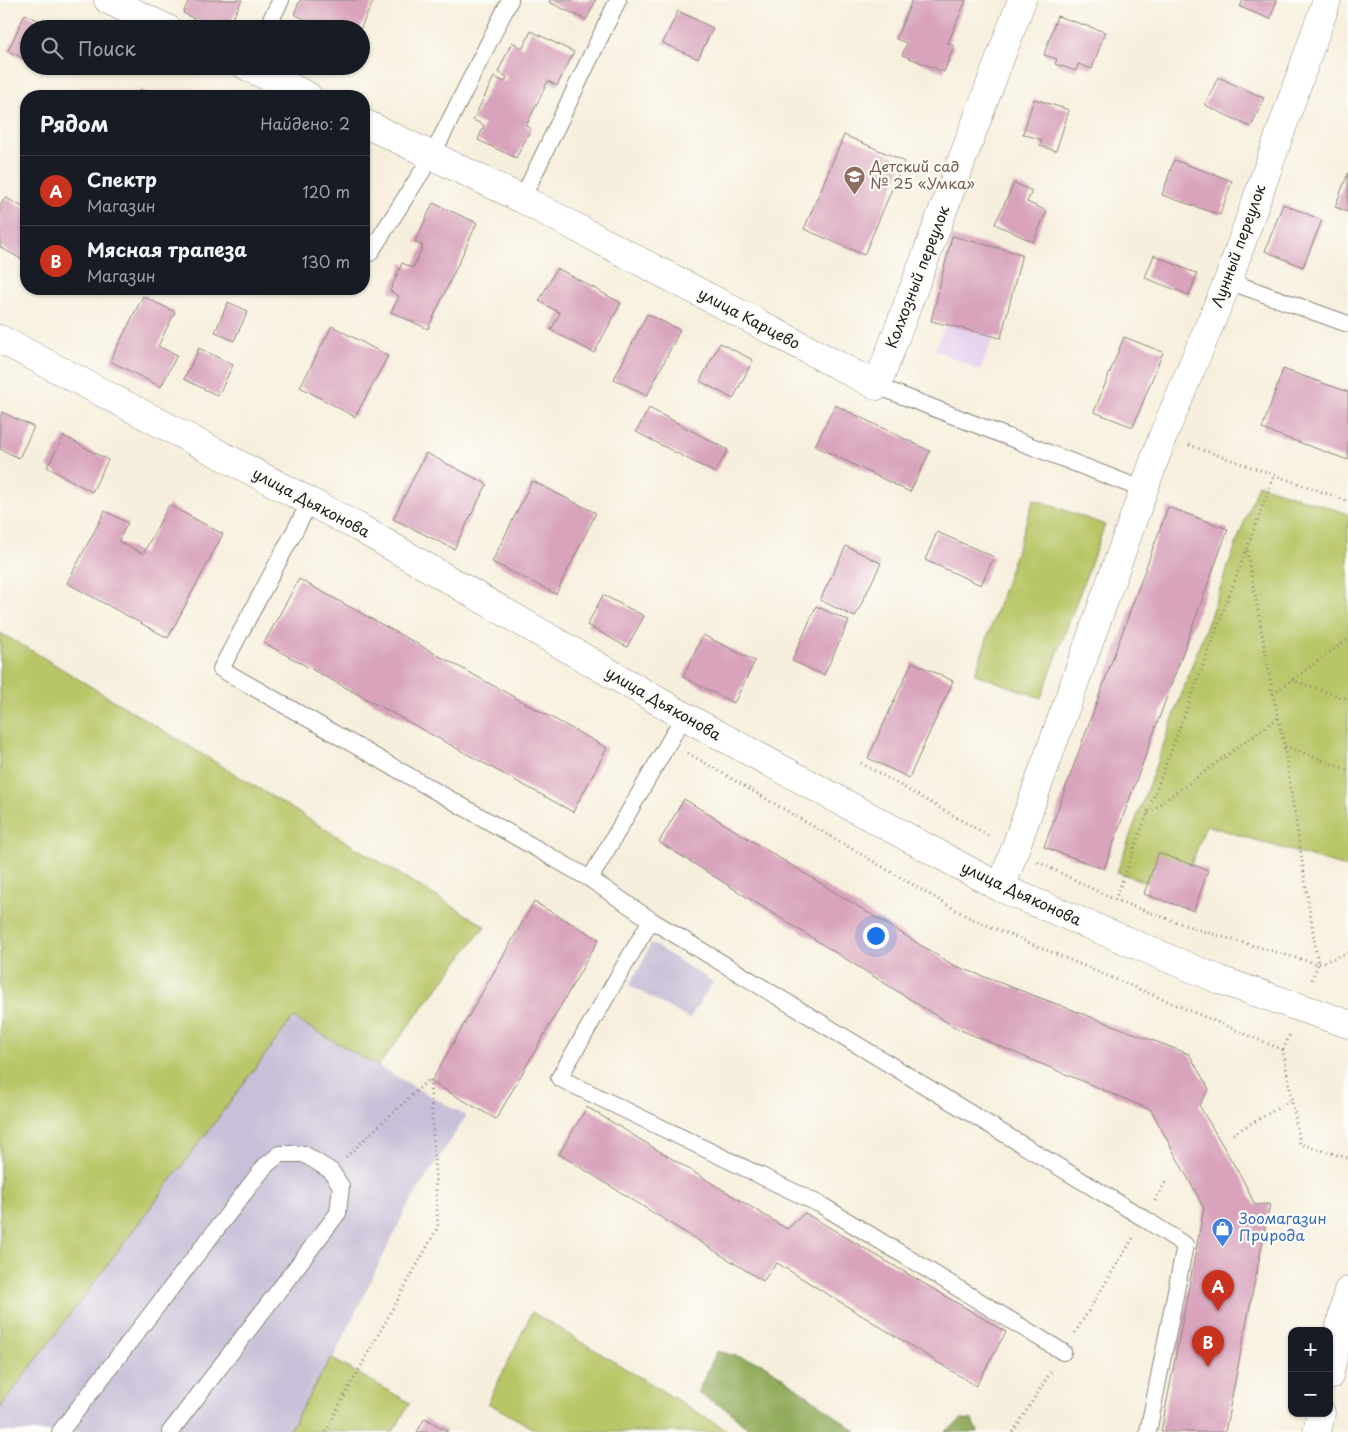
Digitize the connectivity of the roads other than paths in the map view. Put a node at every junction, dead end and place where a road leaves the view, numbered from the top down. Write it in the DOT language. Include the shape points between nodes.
graph roads {
  1 [pos="108,0"];
  2 [pos="282,0"];
  3 [pos="510,0"];
  4 [pos="618,0"];
  5 [pos="1022,0"];
  6 [pos="1326,0"];
  7 [pos="149,20"];
  8 [pos="271,20"];
  9 [pos="265,75"];
  10 [pos="296,90"];
  11 [pos="370,126"];
  12 [pos="432,156"];
  13 [pos="522,199"];
  14 [pos="370,253"];
  15 [pos="1228,281"];
  16 [pos="1348,324"];
  17 [pos="0,338"];
  18 [pos="877,386"];
  19 [pos="1144,490"];
  20 [pos="310,502"];
  21 [pos="684,716"];
  22 [pos="590,879"];
  23 [pos="1001,888"];
  24 [pos="651,920"];
  25 [pos="1348,1024"];
  26 [pos="1348,1291"];
  27 [pos="1063,1352"];
  28 [pos="1330,1372"];
  29 [pos="1320,1417"];
  30 [pos="60,1432"];
  31 [pos="170,1432"];
  32 [pos="1148,1432"];
  33 [pos="1317,1432"];
  1 -- 7 [label="street"];
  2 -- 8 [label="lane"];
  3 -- 12 [label="lane"];
  4 -- 13 [label="lane"];
  5 -- 18 [label="street, Колхозный переулок"];
  6 -- 15 [label="street, Лунный переулок"];
  9 -- 10 [label="street"];
  11 -- 12 [label="street, улица Карцево"];
  12 -- 13 [label="street, улица Карцево"];
  12 -- 14 [label="lane"];
  13 -- 18 [label="street, улица Карцево"];
  15 -- 16 [label="lane"];
  15 -- 19 [label="street, Лунный переулок" via="1163,436"];
  17 -- 20 [label="street, улица Дьяконова"];
  18 -- 19 [label="lane, улица Карцево"];
  19 -- 23 [label="street, Лунный переулок"];
  20 -- 21 [label="street, улица Дьяконова"];
  20 -- 22 [label="lane" via="221,669"];
  21 -- 22 [label="lane"];
  21 -- 23 [label="street, улица Дьяконова"];
  22 -- 24 [label="lane"];
  23 -- 25 [label="street, улица Дьяконова" via="1220,980"];
  24 -- 27 [label="lane" via="558,1078 821,1204"];
  24 -- 32 [label="lane" via="1185,1245"];
  26 -- 28 [label="street"];
  29 -- 33 [label="street"];
  30 -- 31 [label="lane" via="265,1166 280,1154 304,1154 331,1172 341,1186 338,1213"];
}
